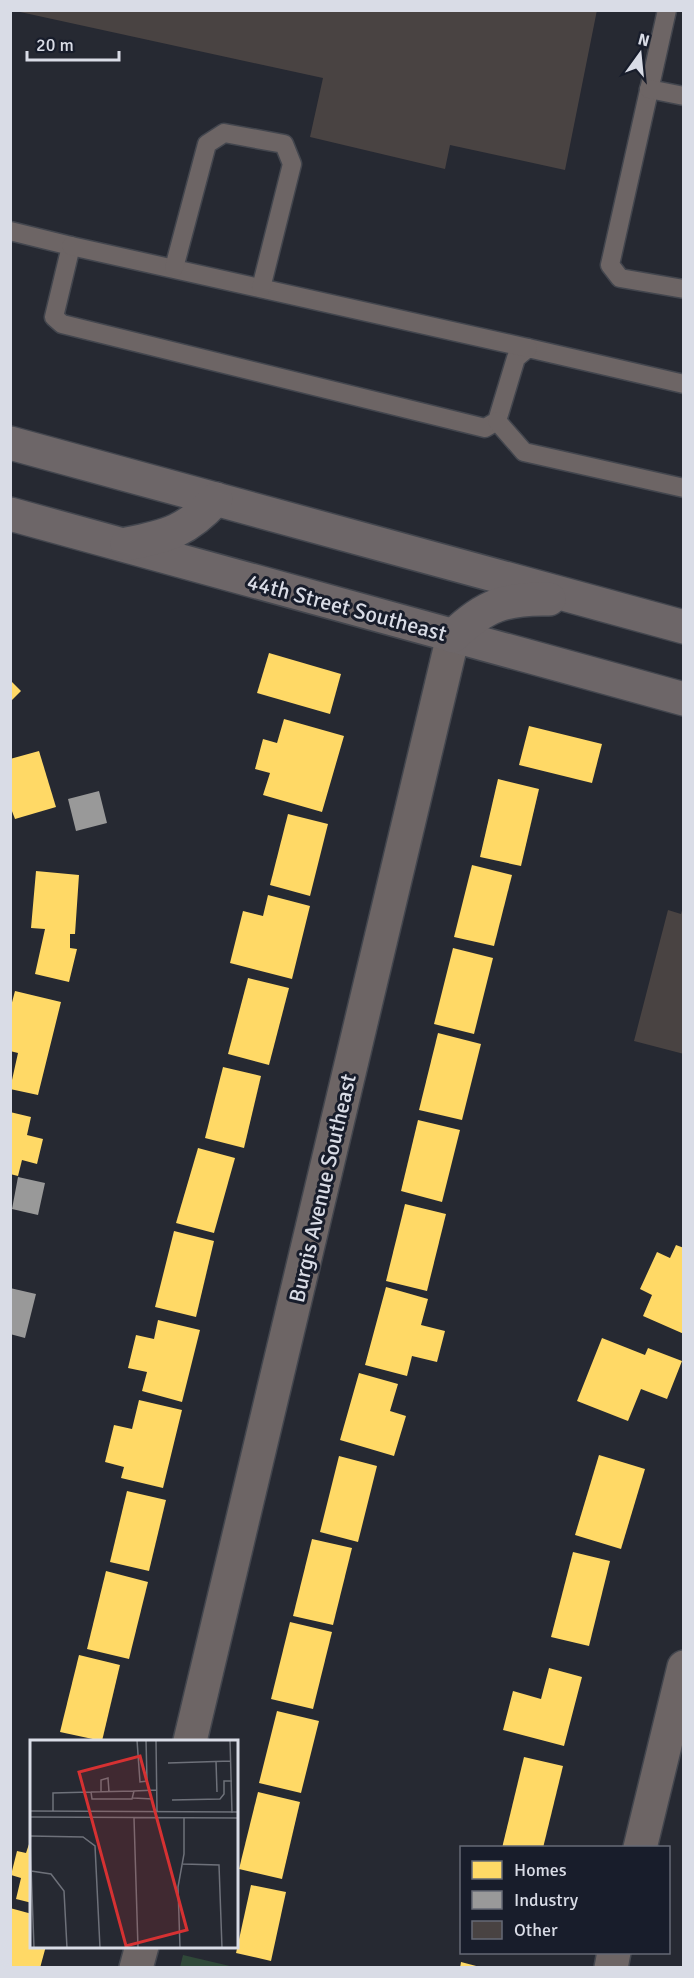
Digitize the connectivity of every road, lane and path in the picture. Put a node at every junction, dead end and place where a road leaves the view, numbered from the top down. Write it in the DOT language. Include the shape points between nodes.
graph roads {
  1 [pos="667,10"];
  2 [pos="649,89"];
  3 [pos="684,96"];
  4 [pos="10,231"];
  5 [pos="71,246"];
  6 [pos="174,268"];
  7 [pos="261,288"];
  8 [pos="684,289"];
  9 [pos="528,348"];
  10 [pos="684,384"];
  11 [pos="497,421"];
  12 [pos="10,443"];
  13 [pos="684,488"];
  14 [pos="216,499"];
  15 [pos="10,514"];
  16 [pos="122,545"];
  17 [pos="581,599"];
  18 [pos="684,627"];
  19 [pos="453,636"];
  20 [pos="684,699"];
  21 [pos="684,1667"];
  22 [pos="190,1740"];
  23 [pos="640,1846"];
  24 [pos="142,1948"];
  25 [pos="136,1968"];
  1 -- 2 [label="lane"];
  2 -- 3 [label="lane"];
  2 -- 8 [label="lane" via="610,265 620,278"];
  4 -- 5 [label="lane"];
  5 -- 6 [label="lane"];
  5 -- 11 [label="lane" via="54,317 62,324 485,428"];
  6 -- 7 [label="lane"];
  6 -- 7 [label="lane" via="207,144 224,133 284,144 292,164"];
  7 -- 9 [label="lane"];
  9 -- 10 [label="lane"];
  9 -- 11 [label="lane" via="516,358"];
  11 -- 13 [label="lane" via="524,452"];
  12 -- 14 [label="main road"];
  14 -- 16 [label="main road" via="185,528 165,537"];
  14 -- 17 [label="main road"];
  15 -- 16 [label="main road, 44th Street Southeast"];
  16 -- 19 [label="main road, 44th Street Southeast"];
  17 -- 18 [label="main road"];
  17 -- 19 [label="main road" via="520,599 496,604 471,618"];
  19 -- 20 [label="main road, 44th Street Southeast"];
  19 -- 22 [label="street, Burgis Avenue Southeast"];
  21 -- 23 [label="street"];
  24 -- 25 [label="street"];
}
